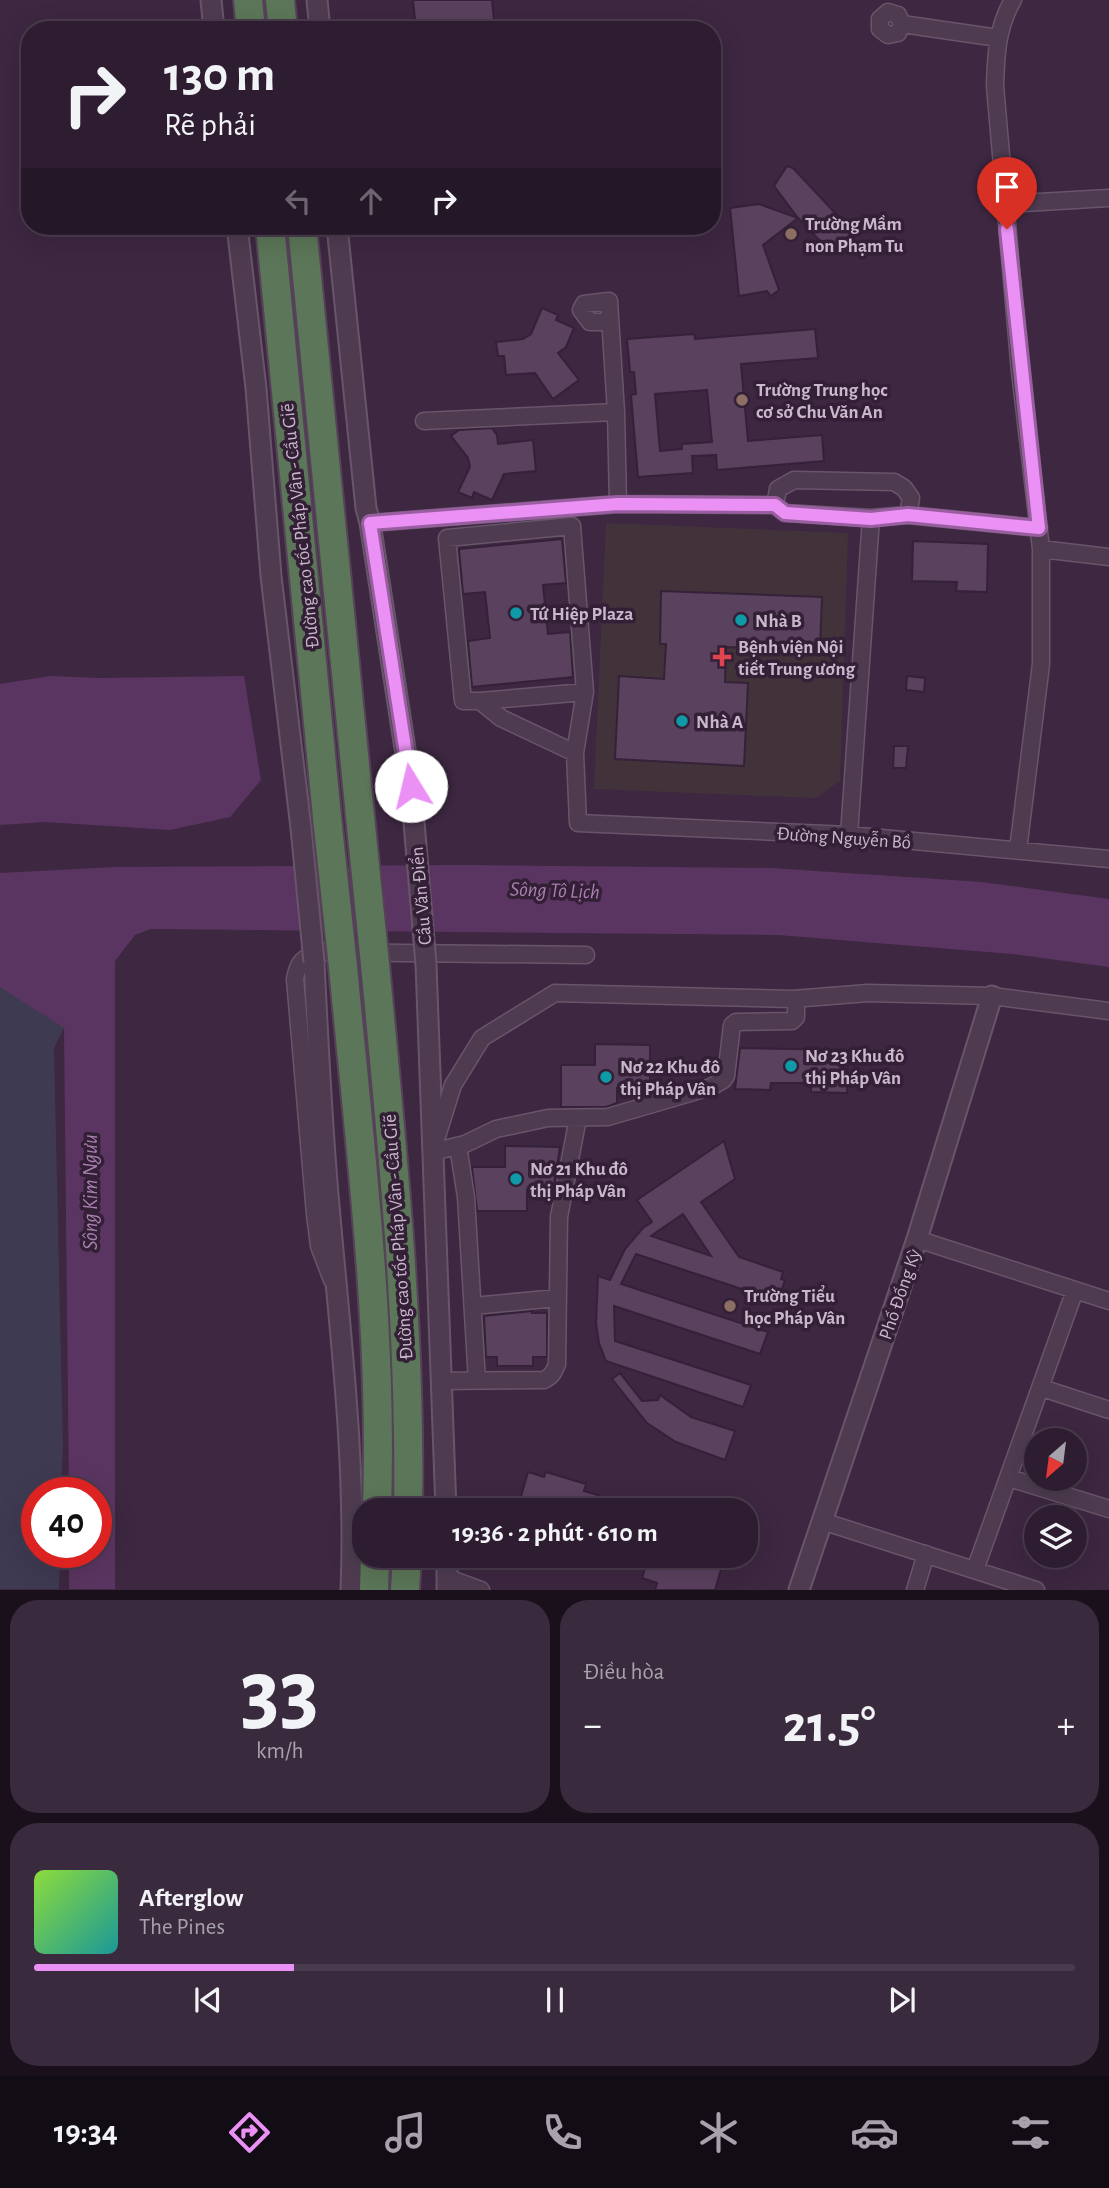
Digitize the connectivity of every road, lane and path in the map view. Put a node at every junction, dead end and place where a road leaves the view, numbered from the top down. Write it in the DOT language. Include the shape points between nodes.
graph roads {
  1 [pos="211,0"];
  2 [pos="248,0"];
  3 [pos="280,0"];
  4 [pos="317,0"];
  5 [pos="1013,0"];
  6 [pos="213,21"];
  7 [pos="250,21"];
  8 [pos="282,21"];
  9 [pos="319,21"];
  10 [pos="902,24"];
  11 [pos="998,38"];
  12 [pos="1109,198"];
  13 [pos="1005,204"];
  14 [pos="238,235"];
  15 [pos="271,235"];
  16 [pos="303,235"];
  17 [pos="338,235"];
  18 [pos="610,322"];
  19 [pos="616,412"];
  20 [pos="424,421"];
  21 [pos="618,504"];
  22 [pos="775,505"];
  23 [pos="908,515"];
  24 [pos="871,519"];
  25 [pos="370,523"];
  26 [pos="1039,528"];
  27 [pos="1041,549"];
  28 [pos="1109,557"];
  29 [pos="585,692"];
  30 [pos="480,701"];
  31 [pos="575,753"];
  32 [pos="314,827"];
  33 [pos="849,835"];
  34 [pos="1018,850"];
  35 [pos="1109,859"];
  36 [pos="586,955"];
  37 [pos="992,996"];
  38 [pos="796,999"];
  39 [pos="1109,1011"];
  40 [pos="578,1118"];
  41 [pos="458,1146"];
  42 [pos="432,1152"];
  43 [pos="918,1238"];
  44 [pos="336,1288"];
  45 [pos="1075,1290"];
  46 [pos="557,1298"];
  47 [pos="1109,1301"];
  48 [pos="473,1306"];
  49 [pos="441,1381"];
  50 [pos="477,1381"];
  51 [pos="1042,1388"];
  52 [pos="1109,1409"];
  53 [pos="1009,1478"];
  54 [pos="377,1498"];
  55 [pos="408,1498"];
  56 [pos="446,1498"];
  57 [pos="1109,1509"];
  58 [pos="822,1521"];
  59 [pos="926,1554"];
  60 [pos="375,1568"];
  61 [pos="406,1568"];
  62 [pos="975,1570"];
  63 [pos="448,1584"];
  64 [pos="351,1590"];
  65 [pos="374,1590"];
  66 [pos="405,1590"];
  67 [pos="481,1590"];
  68 [pos="799,1590"];
  69 [pos="915,1590"];
  70 [pos="1036,1590"];
  1 -- 6 [label="street"];
  2 -- 7 [label="highway"];
  3 -- 8 [label="highway"];
  4 -- 9 [label="street"];
  5 -- 11 [label="street"];
  10 -- 11 [label="street"];
  11 -- 13 [label="street" via="995,86"];
  12 -- 13 [label="street"];
  13 -- 26 [label="street"];
  14 -- 32 [label="street" via="271,576"];
  15 -- 32 [label="highway, Đường cao tốc Pháp Vân - Cầu Giẽ"];
  16 -- 55 [label="highway, Đường cao tốc Pháp Vân - Cầu Giẽ, bridge" via="396,1191 405,1329"];
  17 -- 25 [label="street, Cầu Văn Điển"];
  18 -- 19 [label="street"];
  19 -- 20 [label="street"];
  19 -- 21 [label="street"];
  21 -- 22 [label="street"];
  21 -- 25 [label="street"];
  22 -- 23 [label="street" via="778,489 794,480 894,482 911,498"];
  22 -- 24 [label="street" via="785,513"];
  23 -- 24 [label="street"];
  23 -- 26 [label="street"];
  24 -- 33 [label="street"];
  25 -- 42 [label="street, Cầu Văn Điển, bridge" via="411,786 426,964"];
  26 -- 27 [label="street"];
  27 -- 28 [label="street"];
  27 -- 34 [label="street" via="1041,664"];
  29 -- 30 [label="street"];
  29 -- 30 [label="street" via="572,526 542,528 447,538 463,701"];
  29 -- 31 [label="street"];
  30 -- 31 [label="street" via="501,719"];
  31 -- 33 [label="street, Đường Nguyễn Bồ" via="578,823"];
  32 -- 44 [label="street, bridge" via="314,962"];
  32 -- 54 [label="highway, Đường cao tốc Pháp Vân - Cầu Giẽ, bridge" via="343,967 374,1336"];
  33 -- 34 [label="street, Đường Nguyễn Bồ"];
  34 -- 35 [label="street, Đường Nguyễn Bồ"];
  36 -- 44 [label="street" via="320,952 305,956 295,979 315,1214 319,1246"];
  37 -- 38 [label="street" via="868,993"];
  37 -- 39 [label="street"];
  37 -- 43 [label="street, Phố Đống Kỳ"];
  38 -- 40 [label="street" via="792,1021 736,1022 732,1026 728,1067 723,1080 711,1087 608,1117"];
  38 -- 42 [label="street" via="555,993 482,1038 453,1085"];
  40 -- 41 [label="street" via="548,1118 496,1129"];
  40 -- 46 [label="street" via="559,1217"];
  41 -- 42 [label="street"];
  41 -- 48 [label="street"];
  42 -- 49 [label="street, Cầu Văn Điển"];
  43 -- 45 [label="street"];
  43 -- 58 [label="street, Phố Đống Kỳ"];
  44 -- 64 [label="street" via="348,1410"];
  45 -- 47 [label="street"];
  45 -- 51 [label="street"];
  46 -- 48 [label="street"];
  46 -- 50 [label="street" via="557,1364 551,1376 544,1380"];
  48 -- 50 [label="street"];
  49 -- 50 [label="street"];
  49 -- 56 [label="street, Cầu Văn Điển"];
  51 -- 52 [label="street"];
  51 -- 53 [label="street"];
  53 -- 57 [label="street"];
  53 -- 62 [label="street"];
  58 -- 59 [label="street"];
  58 -- 68 [label="street, Phố Đống Kỳ"];
  59 -- 62 [label="street"];
  59 -- 69 [label="street"];
  60 -- 65 [label="highway"];
  61 -- 66 [label="highway"];
  62 -- 70 [label="street"];
  63 -- 67 [label="street"];
}
